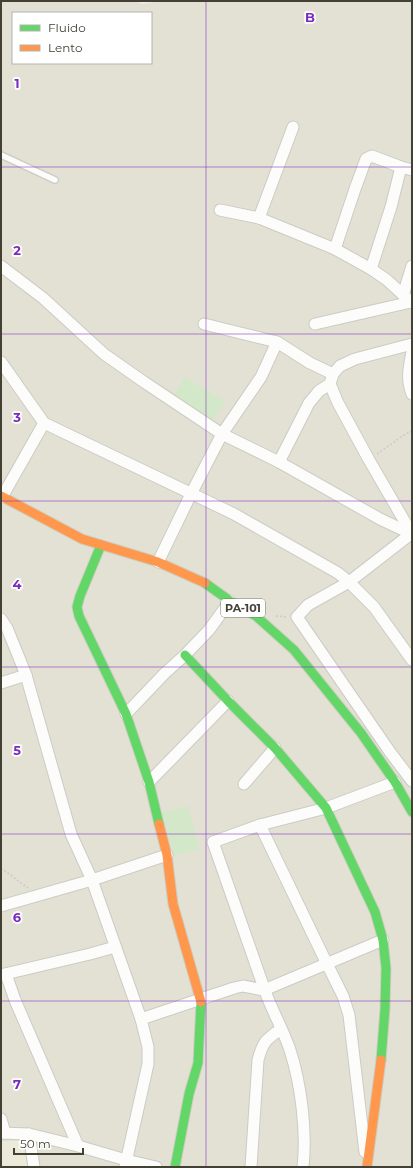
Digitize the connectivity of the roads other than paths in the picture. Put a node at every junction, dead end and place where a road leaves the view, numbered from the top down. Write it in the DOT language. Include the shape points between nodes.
graph roads {
  1 [pos="293,127"];
  2 [pos="1,155"];
  3 [pos="401,167"];
  4 [pos="412,170"];
  5 [pos="55,180"];
  6 [pos="220,210"];
  7 [pos="259,218"];
  8 [pos="335,249"];
  9 [pos="1,266"];
  10 [pos="412,266"];
  11 [pos="371,269"];
  12 [pos="409,300"];
  13 [pos="204,324"];
  14 [pos="316,324"];
  15 [pos="278,342"];
  16 [pos="412,344"];
  17 [pos="412,352"];
  18 [pos="1,362"];
  19 [pos="332,379"];
  20 [pos="412,394"];
  21 [pos="44,424"];
  22 [pos="222,434"];
  23 [pos="279,462"];
  24 [pos="191,494"];
  25 [pos="2,497"];
  26 [pos="412,534"];
  27 [pos="100,545"];
  28 [pos="158,562"];
  29 [pos="349,582"];
  30 [pos="230,601"];
  31 [pos="3,625"];
  32 [pos="185,655"];
  33 [pos="412,660"];
  34 [pos="26,675"];
  35 [pos="1,683"];
  36 [pos="228,701"];
  37 [pos="126,714"];
  38 [pos="275,748"];
  39 [pos="412,781"];
  40 [pos="149,782"];
  41 [pos="395,782"];
  42 [pos="244,784"];
  43 [pos="326,808"];
  44 [pos="412,812"];
  45 [pos="260,825"];
  46 [pos="167,856"];
  47 [pos="92,880"];
  48 [pos="1,906"];
  49 [pos="383,940"];
  50 [pos="115,947"];
  51 [pos="327,964"];
  52 [pos="4,974"];
  53 [pos="264,990"];
  54 [pos="200,1000"];
  55 [pos="141,1019"];
  56 [pos="282,1030"];
  57 [pos="1,1119"];
  58 [pos="3,1133"];
  59 [pos="29,1134"];
  60 [pos="78,1146"];
  61 [pos="126,1164"];
  62 [pos="34,1167"];
  63 [pos="156,1167"];
  64 [pos="175,1167"];
  65 [pos="251,1167"];
  66 [pos="303,1167"];
  67 [pos="366,1167"];
  1 -- 7 [label="street"];
  2 -- 5 [label="lane"];
  3 -- 4 [label="street"];
  3 -- 8 [label="street" via="372,156 366,159"];
  3 -- 11 [label="street"];
  6 -- 7 [label="street"];
  7 -- 8 [label="street"];
  8 -- 11 [label="street"];
  9 -- 22 [label="street" via="43,298 104,354"];
  10 -- 12 [label="street"];
  11 -- 12 [label="street"];
  12 -- 14 [label="street"];
  13 -- 15 [label="street"];
  15 -- 19 [label="street"];
  15 -- 22 [label="street" via="261,376"];
  16 -- 19 [label="street" via="355,359 340,366"];
  17 -- 20 [label="street" via="408,383"];
  18 -- 21 [label="street"];
  19 -- 23 [label="street" via="309,403"];
  19 -- 26 [label="street" via="338,403"];
  21 -- 24 [label="street"];
  21 -- 25 [label="street"];
  22 -- 23 [label="street"];
  22 -- 24 [label="street"];
  23 -- 26 [label="street" via="380,519"];
  24 -- 28 [label="street"];
  24 -- 29 [label="street" via="234,514 338,573"];
  25 -- 27 [label="street, PA-101" via="82,539"];
  26 -- 29 [label="street"];
  27 -- 28 [label="street, PA-101"];
  27 -- 37 [label="street" via="80,596 78,616"];
  28 -- 30 [label="street, PA-101" via="206,583"];
  29 -- 33 [label="street" via="374,607"];
  29 -- 39 [label="street" via="308,605 297,617"];
  30 -- 32 [label="street"];
  30 -- 41 [label="street, PA-101" via="256,616 294,650 361,733"];
  31 -- 34 [label="street"];
  32 -- 36 [label="street"];
  32 -- 37 [label="street"];
  34 -- 35 [label="street"];
  34 -- 47 [label="street" via="71,834"];
  36 -- 38 [label="street"];
  36 -- 40 [label="street"];
  37 -- 40 [label="street"];
  38 -- 42 [label="street"];
  38 -- 43 [label="street"];
  40 -- 46 [label="street"];
  41 -- 43 [label="street"];
  41 -- 44 [label="street, PA-101"];
  43 -- 45 [label="street"];
  43 -- 49 [label="street" via="375,912"];
  45 -- 51 [label="street"];
  45 -- 53 [label="street" via="213,842"];
  46 -- 47 [label="street"];
  46 -- 54 [label="street" via="173,904"];
  47 -- 48 [label="street"];
  47 -- 50 [label="street"];
  49 -- 51 [label="street"];
  49 -- 67 [label="street" via="386,968 385,1009"];
  50 -- 52 [label="street"];
  50 -- 55 [label="street"];
  51 -- 53 [label="street"];
  51 -- 67 [label="street" via="343,996 349,1015"];
  52 -- 60 [label="street"];
  53 -- 54 [label="street" via="243,986"];
  53 -- 56 [label="street"];
  54 -- 55 [label="street"];
  54 -- 64 [label="street" via="198,1063 189,1094"];
  55 -- 61 [label="street" via="148,1047 148,1064"];
  56 -- 65 [label="street" via="269,1037 262,1046 258,1060"];
  56 -- 66 [label="street" via="297,1079 303,1119"];
  57 -- 58 [label="street"];
  58 -- 59 [label="street"];
  59 -- 60 [label="street"];
  59 -- 62 [label="street"];
  60 -- 61 [label="street"];
  61 -- 63 [label="street"];
}
